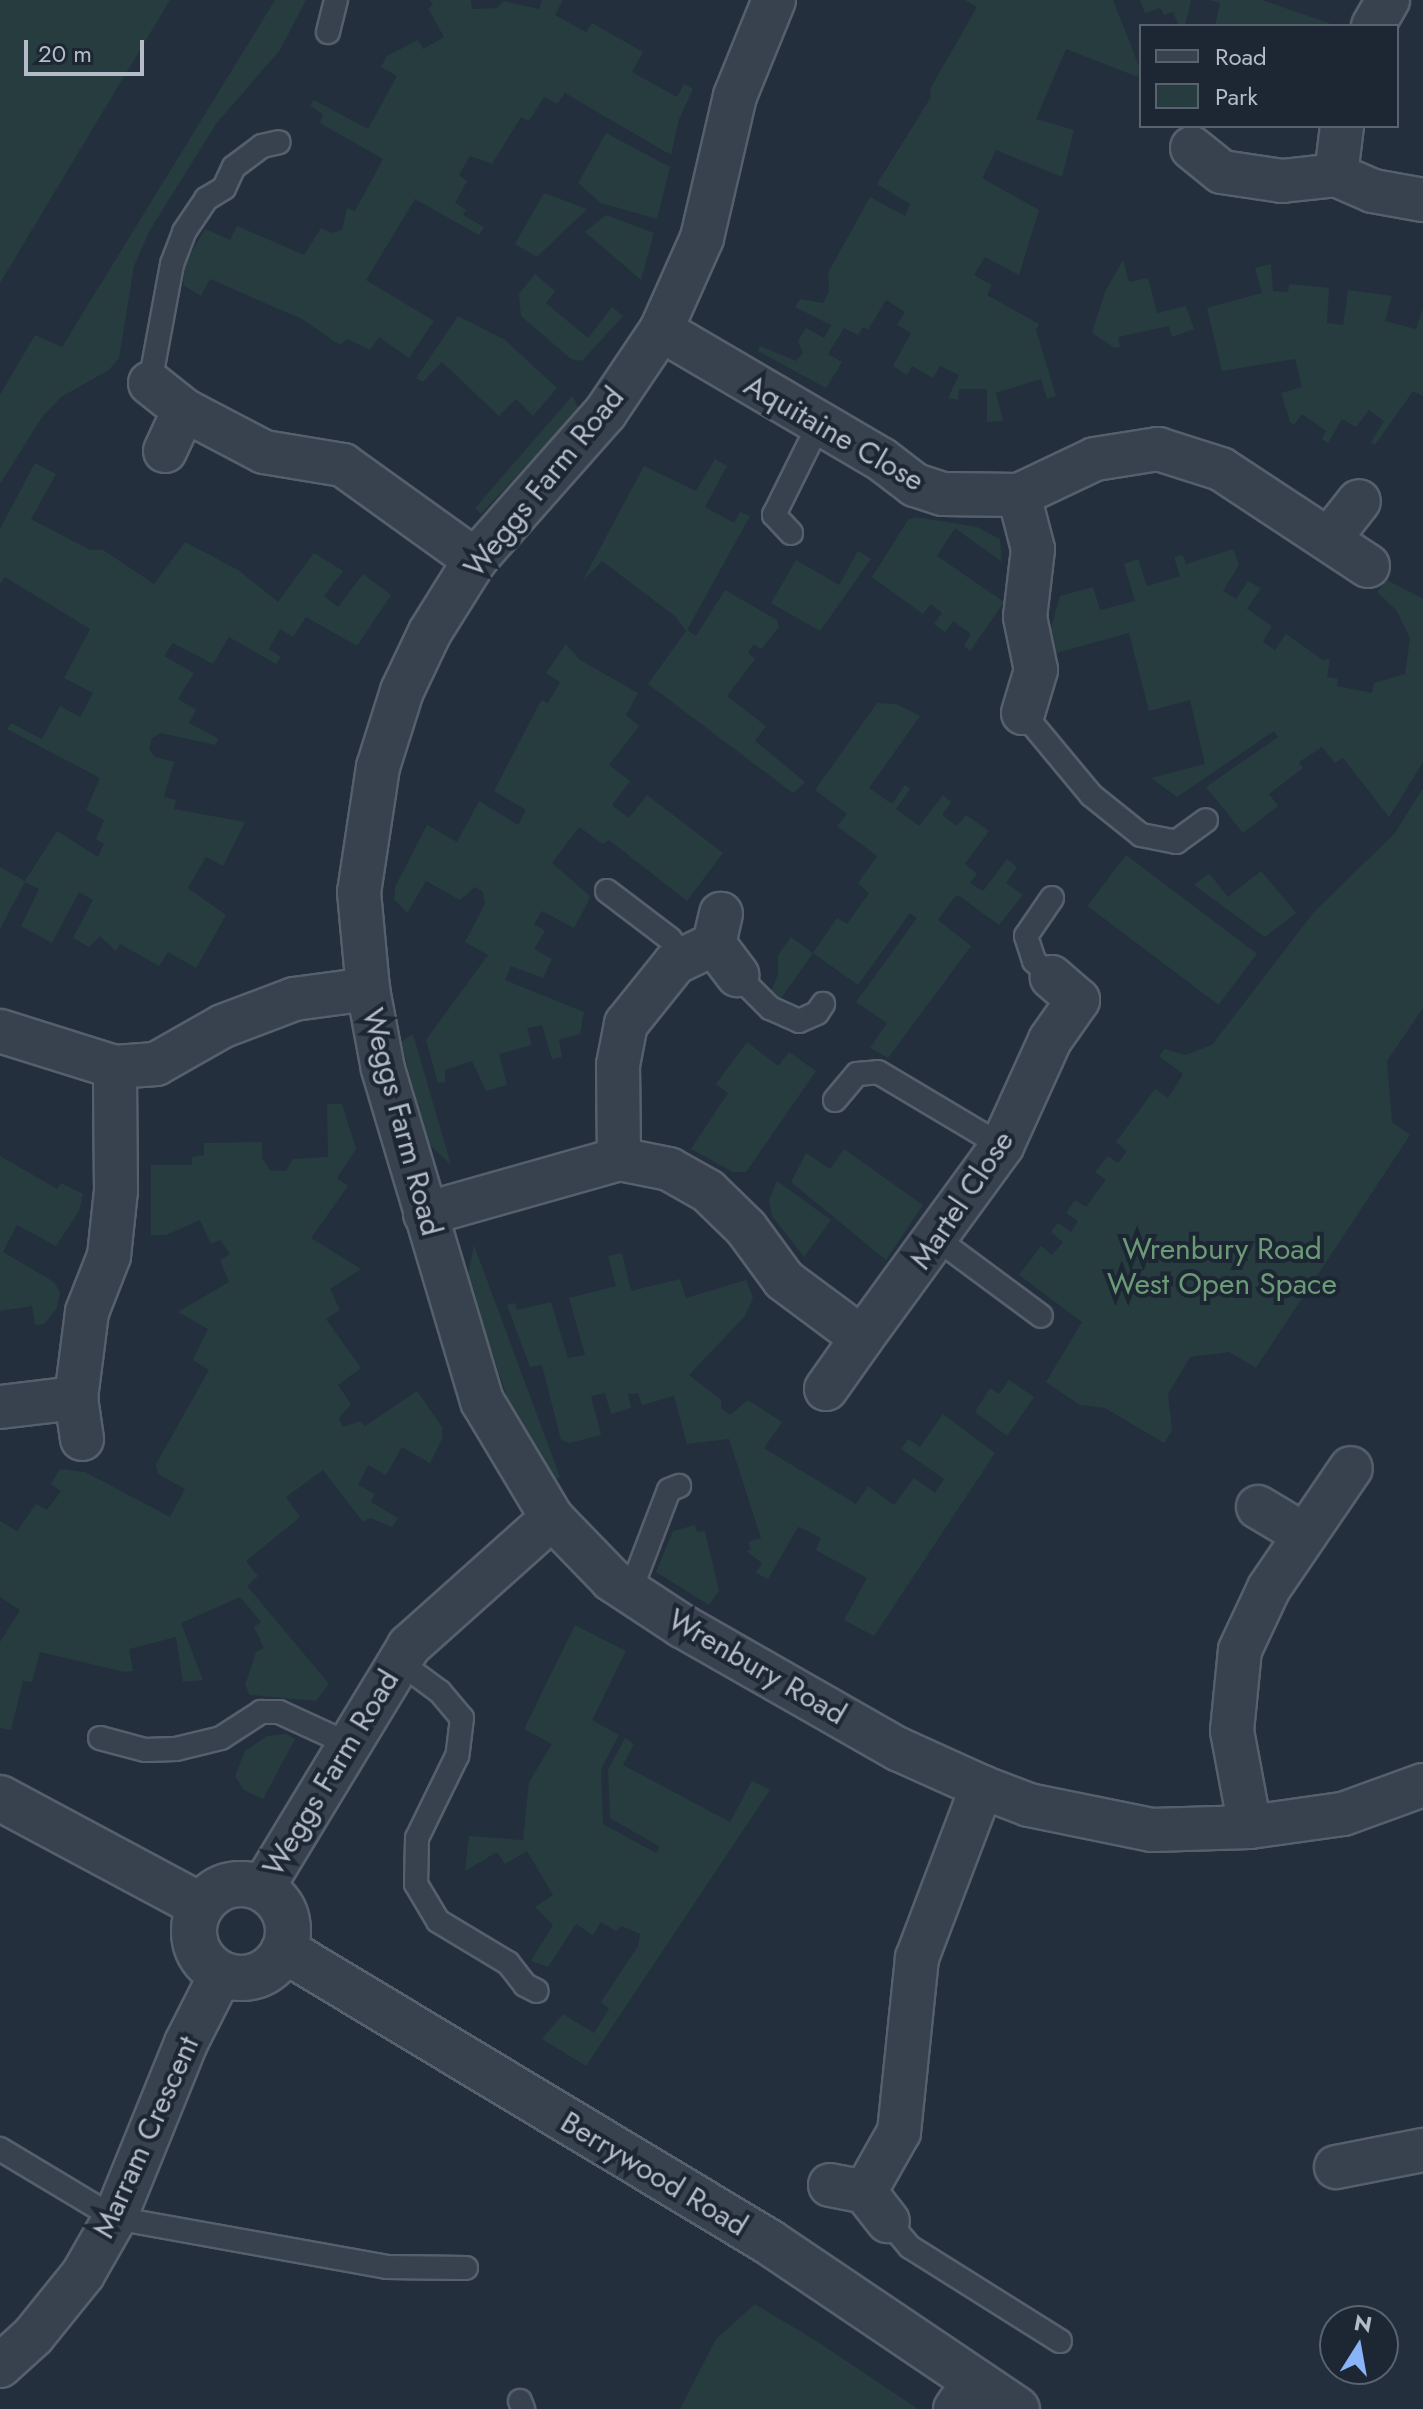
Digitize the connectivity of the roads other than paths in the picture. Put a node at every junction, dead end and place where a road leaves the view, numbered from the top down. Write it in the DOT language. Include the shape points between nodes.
graph roads {
  1 [pos="336,0"];
  2 [pos="774,0"];
  3 [pos="1388,0"];
  4 [pos="1374,24"];
  5 [pos="328,32"];
  6 [pos="1342,128"];
  7 [pos="279,142"];
  8 [pos="1192,148"];
  9 [pos="1336,175"];
  10 [pos="1423,200"];
  11 [pos="661,330"];
  12 [pos="150,383"];
  13 [pos="184,410"];
  14 [pos="819,424"];
  15 [pos="165,451"];
  16 [pos="1019,495"];
  17 [pos="1359,501"];
  18 [pos="791,533"];
  19 [pos="1329,539"];
  20 [pos="475,560"];
  21 [pos="1368,566"];
  22 [pos="1023,713"];
  23 [pos="1206,820"];
  24 [pos="607,891"];
  25 [pos="1052,898"];
  26 [pos="714,948"];
  27 [pos="1052,977"];
  28 [pos="368,989"];
  29 [pos="823,1004"];
  30 [pos="0,1031"];
  31 [pos="115,1067"];
  32 [pos="835,1100"];
  33 [pos="1002,1146"];
  34 [pos="619,1159"];
  35 [pos="425,1214"];
  36 [pos="937,1239"];
  37 [pos="1041,1316"];
  38 [pos="862,1338"];
  39 [pos="826,1389"];
  40 [pos="76,1398"];
  41 [pos="0,1407"];
  42 [pos="82,1439"];
  43 [pos="1351,1468"];
  44 [pos="679,1486"];
  45 [pos="1258,1507"];
  46 [pos="552,1518"];
  47 [pos="1303,1534"];
  48 [pos="630,1592"];
  49 [pos="398,1661"];
  50 [pos="100,1738"];
  51 [pos="351,1745"];
  52 [pos="1423,1785"];
  53 [pos="982,1787"];
  54 [pos="0,1798"];
  55 [pos="1250,1827"];
  56 [pos="262,1889"];
  57 [pos="201,1906"];
  58 [pos="284,1950"];
  59 [pos="221,1974"];
  60 [pos="537,1991"];
  61 [pos="0,2149"];
  62 [pos="1423,2150"];
  63 [pos="1336,2167"];
  64 [pos="861,2199"];
  65 [pos="115,2218"];
  66 [pos="466,2268"];
  67 [pos="1060,2341"];
  68 [pos="0,2366"];
  69 [pos="965,2395"];
  70 [pos="1017,2409"];
  1 -- 5 [label="lane"];
  2 -- 11 [label="street, Weggs Farm Road" via="735,96 702,238"];
  3 -- 4 [label="street"];
  6 -- 9 [label="street"];
  7 -- 12 [label="lane" via="262,146 234,167 224,188 206,199 184,232 172,264"];
  8 -- 9 [label="street" via="1222,172 1282,181"];
  9 -- 10 [label="street" via="1373,191"];
  11 -- 14 [label="street, Aquitaine Close"];
  11 -- 20 [label="street, Weggs Farm Road" via="605,413"];
  12 -- 13 [label="street"];
  13 -- 15 [label="street"];
  13 -- 20 [label="street" via="264,452 343,465"];
  14 -- 16 [label="street, Aquitaine Close" via="915,485 943,494"];
  14 -- 18 [label="lane" via="774,515"];
  16 -- 19 [label="street, Aquitaine Close" via="1095,459 1158,449 1221,469"];
  16 -- 22 [label="street" via="1033,549 1025,617 1036,670"];
  17 -- 19 [label="street"];
  19 -- 21 [label="street, Aquitaine Close"];
  20 -- 28 [label="street, Weggs Farm Road" via="430,632 402,691 378,767 359,892"];
  22 -- 23 [label="lane" via="1091,795 1141,835 1176,842"];
  24 -- 26 [label="lane" via="670,939"];
  25 -- 27 [label="lane" via="1026,936 1027,949"];
  26 -- 29 [label="lane" via="770,1008 799,1021"];
  26 -- 34 [label="street" via="626,1024 618,1065"];
  27 -- 33 [label="street, Martel Close" via="1078,1000 1050,1040"];
  28 -- 31 [label="street" via="294,999 223,1026 156,1064"];
  28 -- 35 [label="street, Weggs Farm Road" via="383,1069"];
  30 -- 31 [label="street"];
  31 -- 40 [label="street" via="116,1191 109,1256 87,1312"];
  32 -- 33 [label="lane" via="857,1074 878,1072"];
  33 -- 36 [label="street, Martel Close"];
  34 -- 35 [label="street"];
  34 -- 38 [label="street" via="669,1169 708,1191 746,1228 784,1280"];
  35 -- 46 [label="street, Weggs Farm Road" via="482,1401"];
  36 -- 37 [label="lane"];
  36 -- 38 [label="street, Martel Close"];
  38 -- 39 [label="street, Martel Close"];
  40 -- 41 [label="street"];
  40 -- 42 [label="street"];
  43 -- 47 [label="street"];
  44 -- 48 [label="lane" via="669,1490"];
  45 -- 47 [label="street"];
  46 -- 48 [label="street, Wrenbury Road"];
  46 -- 49 [label="street, Weggs Farm Road"];
  47 -- 55 [label="street" via="1269,1588 1240,1650 1232,1731"];
  48 -- 53 [label="street, Wrenbury Road" via="898,1749"];
  49 -- 51 [label="street, Weggs Farm Road"];
  49 -- 60 [label="lane" via="440,1692 462,1718 457,1756 417,1838 416,1884 438,1921 508,1963 525,1985"];
  50 -- 51 [label="lane" via="145,1750 176,1749 221,1738 261,1712 279,1712"];
  51 -- 56 [label="street, Weggs Farm Road"];
  52 -- 55 [label="street, Wrenbury Road" via="1343,1814"];
  53 -- 55 [label="street, Wrenbury Road" via="1094,1821 1152,1830"];
  53 -- 64 [label="street" via="917,1958 899,2132"];
  54 -- 57 [label="street"];
  56 -- 57 [label="street" via="222,1888"];
  56 -- 58 [label="street" via="283,1908"];
  57 -- 59 [label="street" via="194,1920 198,1952"];
  58 -- 59 [label="street" via="265,1973 235,1978"];
  58 -- 69 [label="street, Berrywood Road" via="769,2242"];
  59 -- 65 [label="street, Marram Crescent" via="186,2043"];
  61 -- 65 [label="lane"];
  62 -- 63 [label="street"];
  64 -- 67 [label="lane" via="910,2247"];
  65 -- 66 [label="lane" via="387,2267"];
  65 -- 68 [label="street, Marram Crescent" via="83,2274 33,2336"];
  69 -- 70 [label="street, Berrywood Road"];
}
